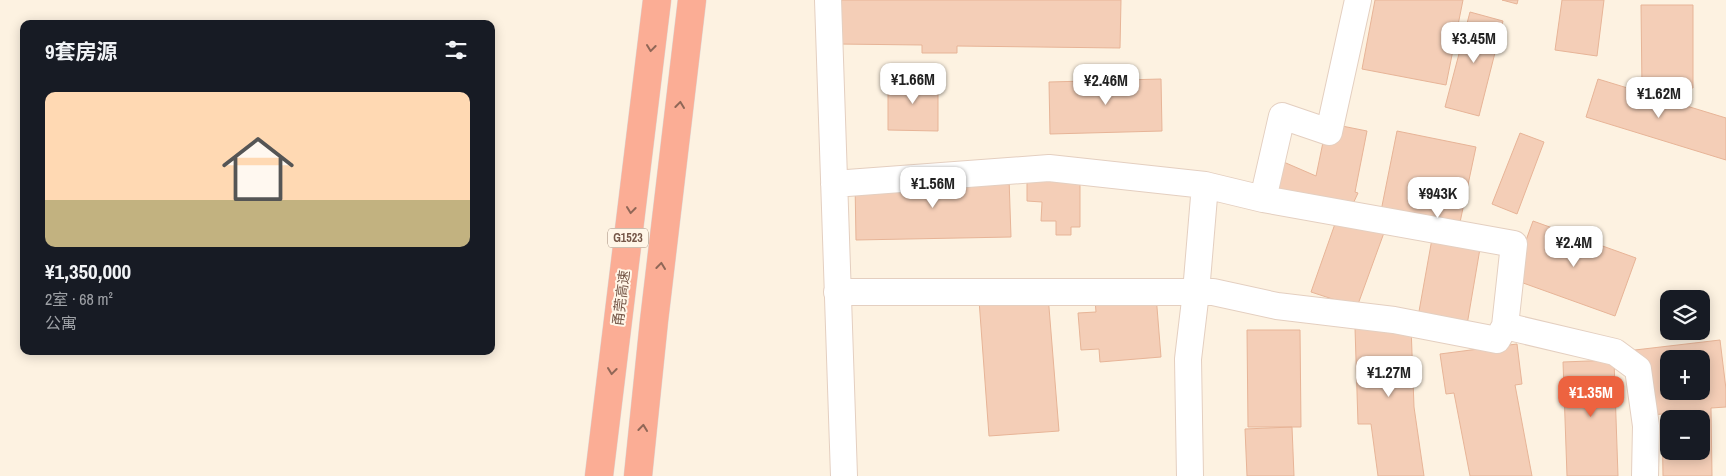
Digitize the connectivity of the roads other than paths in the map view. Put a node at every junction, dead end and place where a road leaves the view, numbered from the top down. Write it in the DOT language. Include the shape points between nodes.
graph roads {
  1 [pos="657,0"];
  2 [pos="692,0"];
  3 [pos="828,0"];
  4 [pos="1358,0"];
  5 [pos="834,184"];
  6 [pos="1206,185"];
  7 [pos="1263,199"];
  8 [pos="837,292"];
  9 [pos="1196,292"];
  10 [pos="1505,326"];
  11 [pos="599,476"];
  12 [pos="638,476"];
  13 [pos="844,476"];
  14 [pos="1190,476"];
  15 [pos="1645,476"];
  1 -- 11 [label="highway, 甬莞高速 / G1523, one-way"];
  12 -- 2 [label="highway, G1523, one-way"];
  3 -- 5 [label="street"];
  4 -- 7 [label="street" via="1329,132 1282,116"];
  5 -- 6 [label="street" via="1049,168"];
  5 -- 8 [label="street"];
  6 -- 7 [label="street"];
  6 -- 9 [label="street"];
  7 -- 10 [label="street" via="1514,244"];
  8 -- 9 [label="street"];
  8 -- 13 [label="street"];
  9 -- 10 [label="street" via="1213,292 1277,306 1394,320 1498,340"];
  9 -- 14 [label="street" via="1188,358"];
  10 -- 15 [label="street" via="1615,352 1638,369 1646,426"];
}
